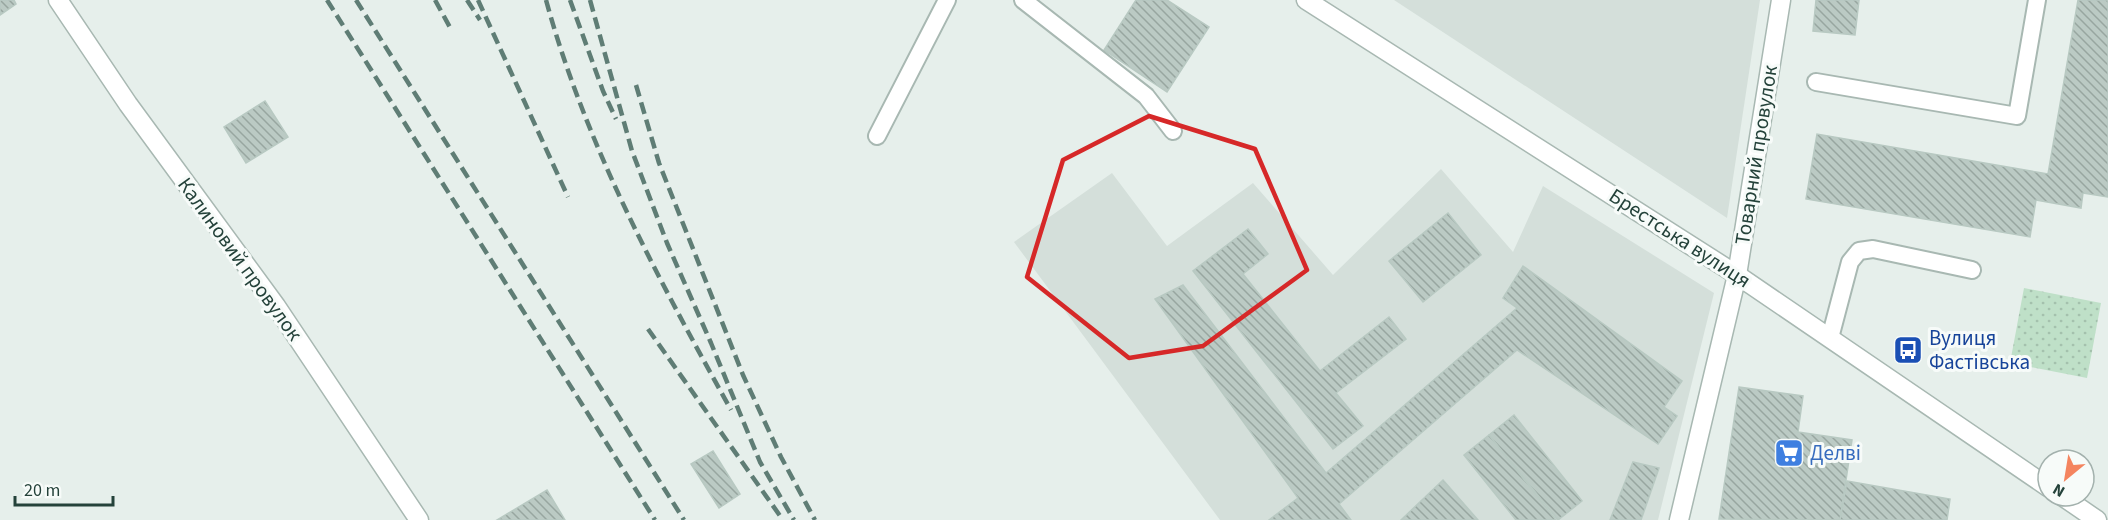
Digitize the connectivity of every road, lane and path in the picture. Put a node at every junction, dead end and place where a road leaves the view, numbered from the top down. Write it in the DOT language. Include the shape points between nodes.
graph roads {
  1 [pos="58,0"];
  2 [pos="947,0"];
  3 [pos="1023,0"];
  4 [pos="1306,0"];
  5 [pos="1781,0"];
  6 [pos="2037,0"];
  7 [pos="1816,82"];
  8 [pos="1173,131"];
  9 [pos="877,136"];
  10 [pos="1972,270"];
  11 [pos="1737,275"];
  12 [pos="1830,338"];
  13 [pos="2036,479"];
  14 [pos="2080,508"];
  15 [pos="419,520"];
  16 [pos="1679,520"];
  17 [pos="2097,520"];
  1 -- 15 [label="street, Калиновий провулок" via="128,104 276,306"];
  2 -- 9 [label="lane"];
  3 -- 8 [label="lane" via="1146,96"];
  4 -- 11 [label="street, Брестська вулиця"];
  5 -- 11 [label="street, Товарний провулок"];
  6 -- 7 [label="lane" via="2017,116"];
  10 -- 12 [label="lane" via="1873,249 1859,251 1850,262"];
  11 -- 12 [label="street, Брестська вулиця"];
  11 -- 16 [label="street, Товарний провулок"];
  12 -- 13 [label="street, Брестська вулиця"];
  14 -- 17 [label="street"];
}
